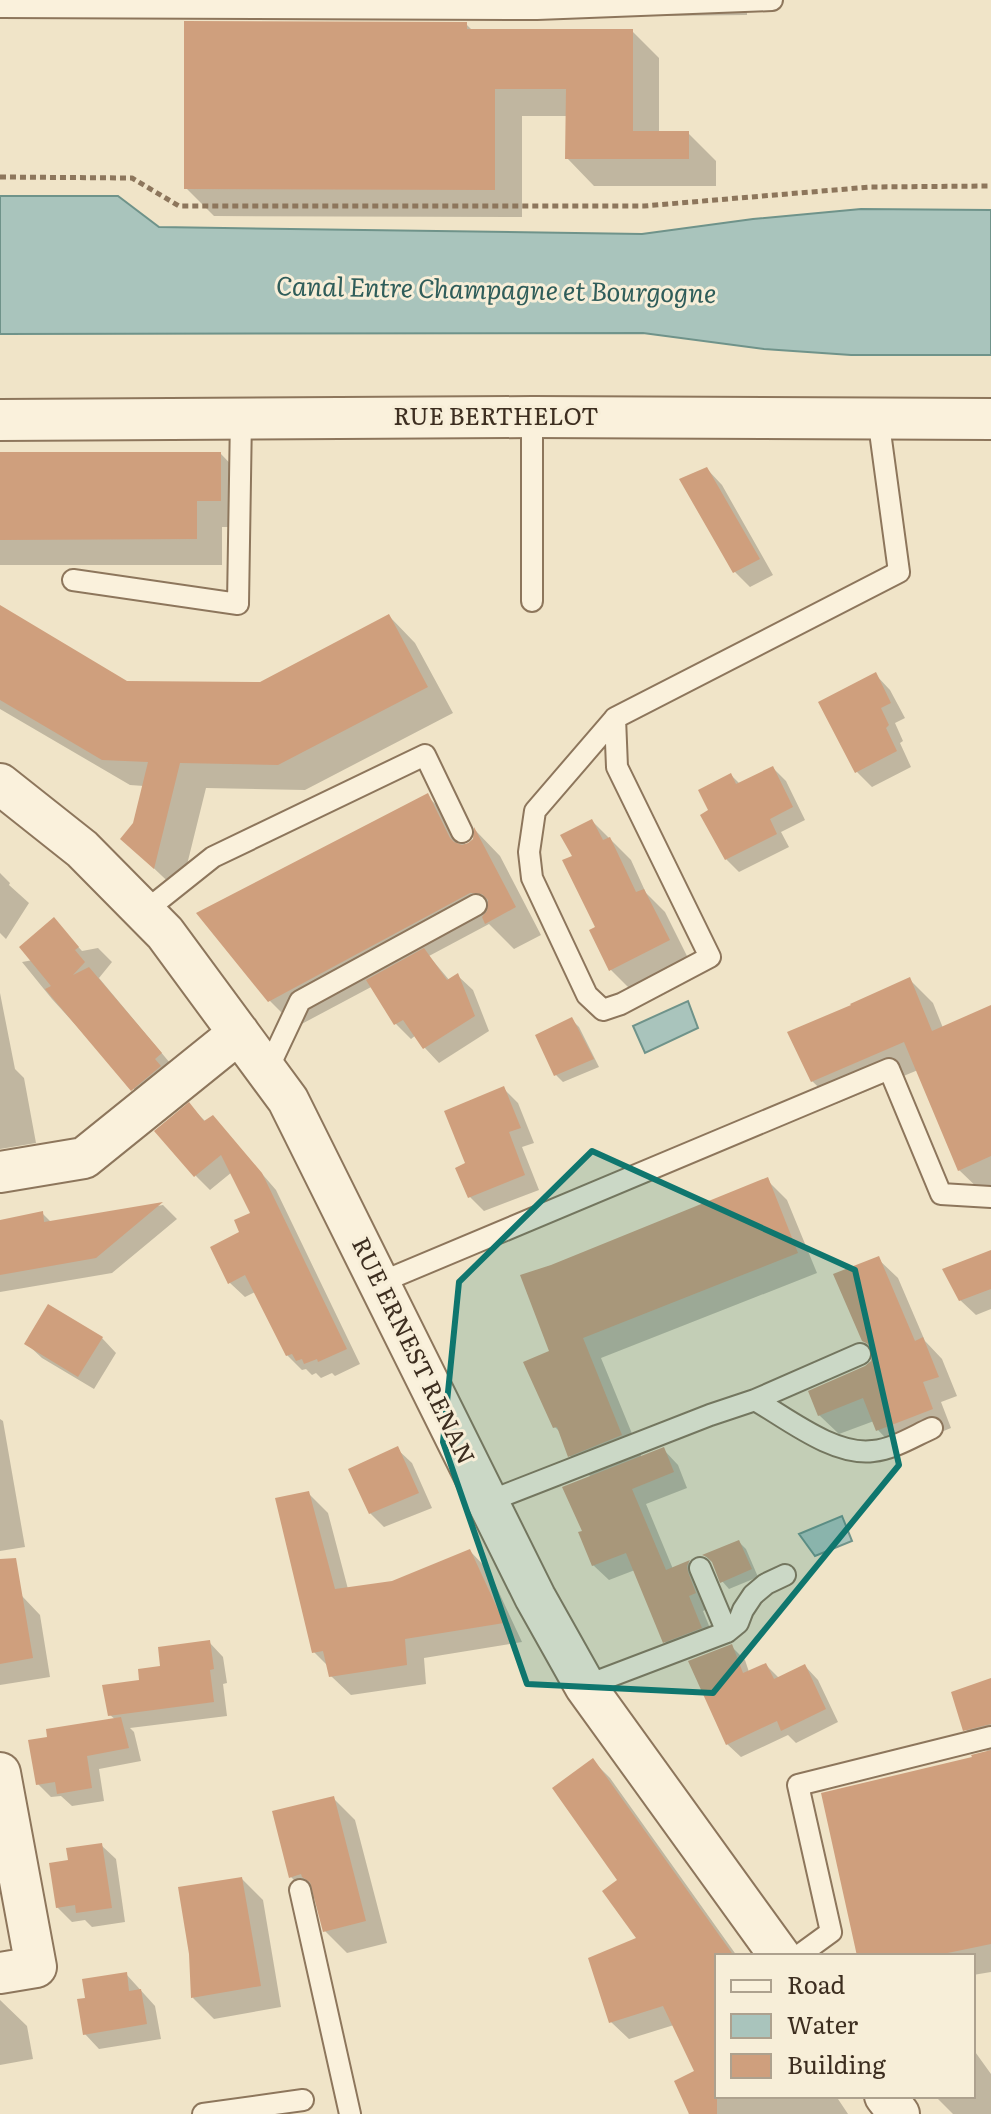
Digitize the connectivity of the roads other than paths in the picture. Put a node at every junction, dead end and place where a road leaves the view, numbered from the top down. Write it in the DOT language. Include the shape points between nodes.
graph roads {
  1 [pos="772,0"];
  2 [pos="0,7"];
  3 [pos="241,417"];
  4 [pos="532,417"];
  5 [pos="878,417"];
  6 [pos="991,419"];
  7 [pos="0,420"];
  8 [pos="73,580"];
  9 [pos="532,601"];
  10 [pos="615,718"];
  11 [pos="0,784"];
  12 [pos="462,832"];
  13 [pos="476,905"];
  14 [pos="144,912"];
  15 [pos="239,1033"];
  16 [pos="267,1071"];
  17 [pos="0,1172"];
  18 [pos="991,1197"];
  19 [pos="379,1283"];
  20 [pos="860,1354"];
  21 [pos="755,1400"];
  22 [pos="932,1428"];
  23 [pos="487,1502"];
  24 [pos="700,1568"];
  25 [pos="785,1575"];
  26 [pos="727,1632"];
  27 [pos="585,1686"];
  28 [pos="991,1737"];
  29 [pos="0,1773"];
  30 [pos="300,1890"];
  31 [pos="779,1954"];
  32 [pos="801,1954"];
  33 [pos="0,1973"];
  34 [pos="887,2098"];
  35 [pos="303,2100"];
  36 [pos="203,2114"];
  37 [pos="350,2114"];
  38 [pos="899,2114"];
  1 -- 2 [label="lane" via="537,9"];
  3 -- 4 [label="street, RUE BERTHELOT"];
  3 -- 7 [label="street, RUE BERTHELOT"];
  3 -- 8 [label="lane" via="238,604"];
  4 -- 5 [label="street, RUE BERTHELOT"];
  4 -- 9 [label="lane"];
  5 -- 6 [label="street, RUE BERTHELOT"];
  5 -- 10 [label="lane" via="899,572"];
  10 -- 10 [label="lane" via="617,767 710,957 603,1010 587,995 532,878 529,852 535,811"];
  11 -- 14 [label="street, RUE ERNEST RENAN" via="82,849"];
  12 -- 14 [label="lane" via="425,755 213,857"];
  13 -- 16 [label="lane" via="300,1001"];
  14 -- 15 [label="street, RUE ERNEST RENAN"];
  15 -- 16 [label="street, RUE ERNEST RENAN"];
  15 -- 17 [label="street" via="84,1158"];
  16 -- 19 [label="street, RUE ERNEST RENAN" via="288,1100"];
  18 -- 19 [label="lane" via="941,1194 889,1069"];
  19 -- 23 [label="street, RUE ERNEST RENAN"];
  20 -- 21 [label="lane"];
  21 -- 22 [label="lane" via="848,1450 874,1451"];
  21 -- 23 [label="lane"];
  23 -- 27 [label="street, RUE ERNEST RENAN"];
  24 -- 26 [label="lane"];
  25 -- 26 [label="lane" via="753,1595"];
  26 -- 27 [label="lane"];
  27 -- 31 [label="street, RUE ERNEST RENAN"];
  28 -- 32 [label="lane" via="798,1785 831,1932"];
  29 -- 33 [label="street" via="36,1967"];
  30 -- 37 [label="lane"];
  34 -- 38 [label="street"];
  35 -- 36 [label="lane"];
}
